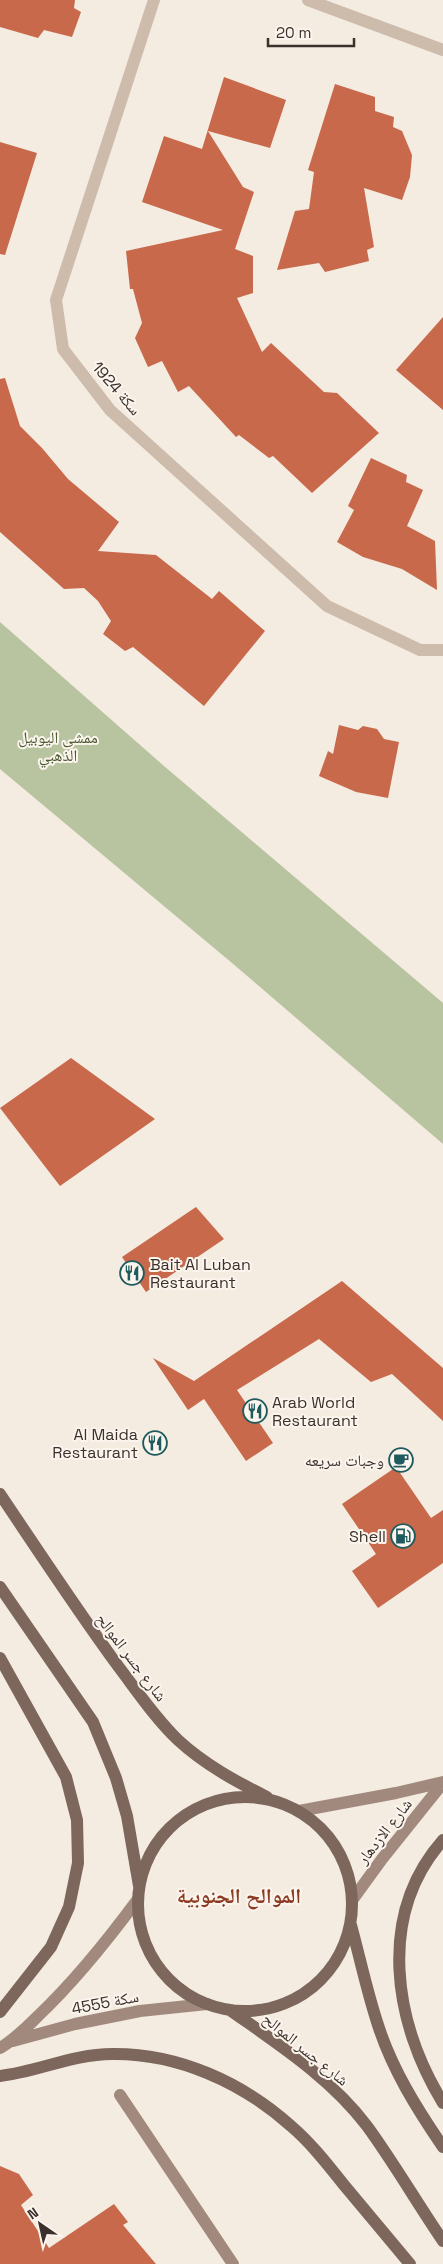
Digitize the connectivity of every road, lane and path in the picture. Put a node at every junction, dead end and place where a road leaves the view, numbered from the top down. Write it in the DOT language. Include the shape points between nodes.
graph roads {
  1 [pos="154,0"];
  2 [pos="308,0"];
  3 [pos="443,50"];
  4 [pos="443,650"];
  5 [pos="0,1494"];
  6 [pos="0,1586"];
  7 [pos="0,1658"];
  8 [pos="443,1782"];
  9 [pos="276,1801"];
  10 [pos="299,1811"];
  11 [pos="443,1840"];
  12 [pos="138,1894"];
  13 [pos="353,1899"];
  14 [pos="351,1924"];
  15 [pos="207,2004"];
  16 [pos="230,2010"];
  17 [pos="0,2012"];
  18 [pos="5,2045"];
  19 [pos="0,2076"];
  20 [pos="120,2095"];
  21 [pos="443,2103"];
  22 [pos="443,2147"];
  23 [pos="443,2241"];
  24 [pos="233,2264"];
  25 [pos="410,2264"];
  1 -- 4 [label="street, سكة 1924" via="56,300 63,349 110,410 327,606 420,650"];
  2 -- 3 [label="street"];
  5 -- 9 [label="main road, شارع جسر الموالح" via="90,1628 150,1710 200,1759 229,1778"];
  6 -- 12 [label="main road" via="93,1722 116,1778 127,1816"];
  7 -- 17 [label="main road" via="66,1777 77,1820 78,1864 69,1906 51,1947"];
  8 -- 10 [label="street, شارع الازدهار"];
  8 -- 13 [label="street, شارع الازدهار"];
  9 -- 10 [label="main road"];
  9 -- 12 [label="main road" via="246,1797 216,1801 188,1814 164,1834 148,1860"];
  10 -- 13 [label="main road" via="327,1834 346,1864"];
  11 -- 21 [label="main road" via="410,1894 399,1941 399,1988 420,2059"];
  12 -- 15 [label="main road" via="141,1933 155,1963 178,1988"];
  12 -- 18 [label="street, سكة 4555" via="87,1964 57,1998"];
  13 -- 14 [label="main road"];
  14 -- 16 [label="main road" via="335,1962 320,1981 294,2000 263,2010"];
  14 -- 22 [label="main road" via="378,2026 418,2110"];
  15 -- 16 [label="main road"];
  15 -- 18 [label="street, سكة 4555" via="75,2024"];
  16 -- 23 [label="main road, شارع جسر الموالح" via="289,2051 366,2125"];
  19 -- 25 [label="main road" via="66,2060 110,2054 147,2055 183,2063 216,2078 256,2099 291,2126 322,2158"];
  20 -- 24 [label="street"];
}
